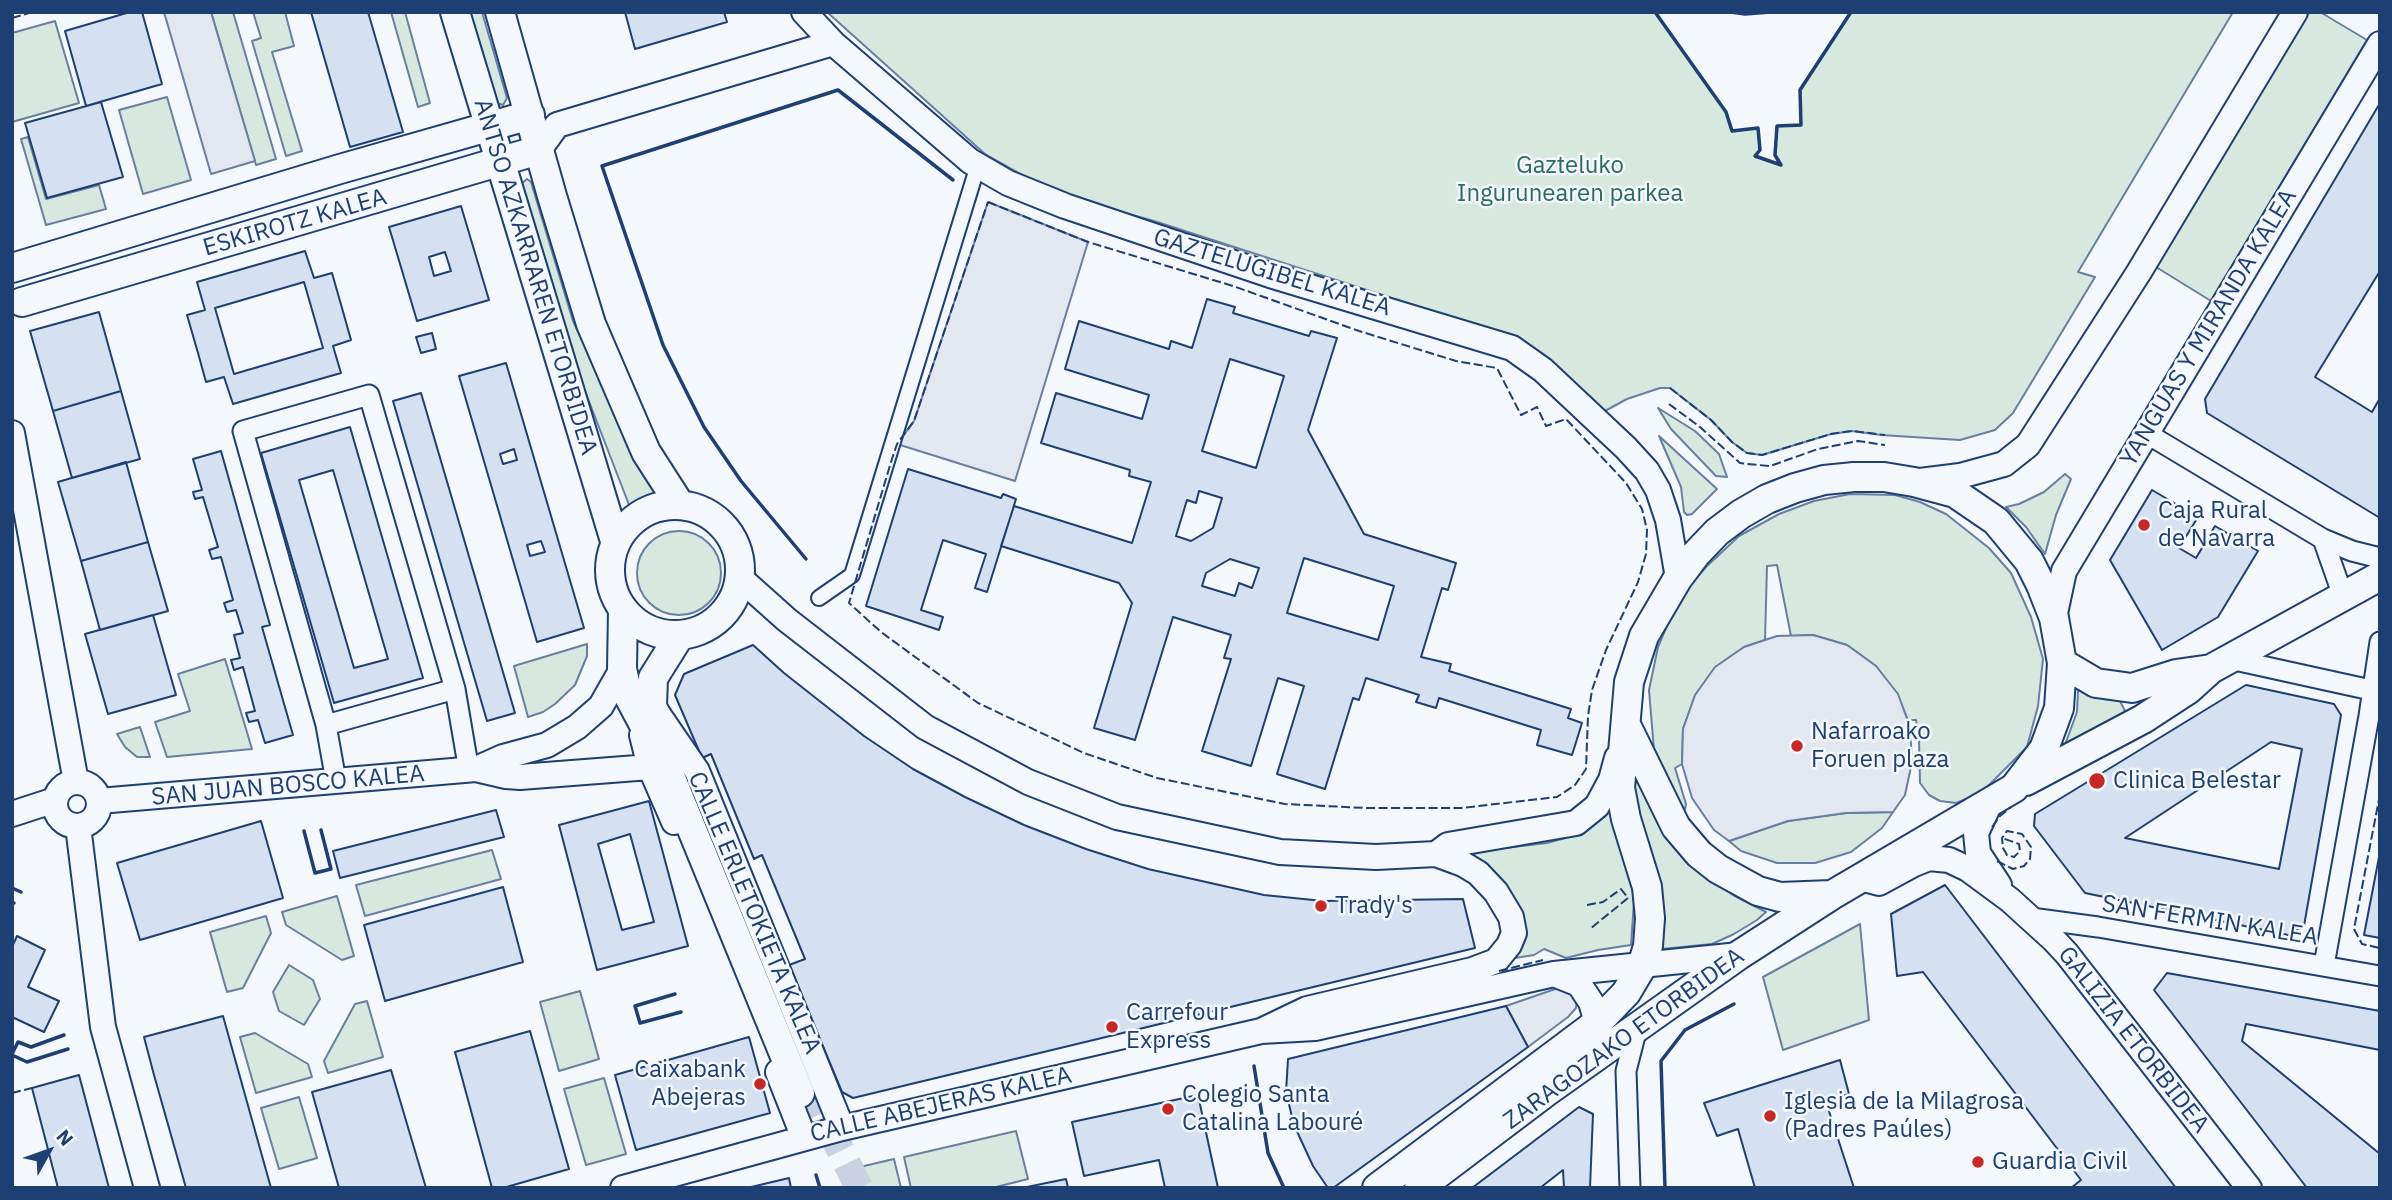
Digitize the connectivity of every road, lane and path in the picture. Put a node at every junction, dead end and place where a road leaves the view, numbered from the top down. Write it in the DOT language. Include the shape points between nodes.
graph roads {
  1 [pos="455,12"];
  2 [pos="500,12"];
  3 [pos="804,12"];
  4 [pos="2295,12"];
  5 [pos="833,43"];
  6 [pos="2380,44"];
  7 [pos="530,116"];
  8 [pos="557,125"];
  9 [pos="489,126"];
  10 [pos="539,150"];
  11 [pos="500,162"];
  12 [pos="978,165"];
  13 [pos="12,268"];
  14 [pos="17,310"];
  15 [pos="12,433"];
  16 [pos="2146,433"];
  17 [pos="1914,482"];
  18 [pos="680,505"];
  19 [pos="2323,539"];
  20 [pos="615,541"];
  21 [pos="2380,558"];
  22 [pos="2380,576"];
  23 [pos="740,578"];
  24 [pos="1678,578"];
  25 [pos="2343,596"];
  26 [pos="819,598"];
  27 [pos="623,610"];
  28 [pos="2054,618"];
  29 [pos="680,635"];
  30 [pos="2380,642"];
  31 [pos="2062,663"];
  32 [pos="2221,664"];
  33 [pos="621,669"];
  34 [pos="455,689"];
  35 [pos="2376,691"];
  36 [pos="644,708"];
  37 [pos="326,725"];
  38 [pos="1627,727"];
  39 [pos="650,766"];
  40 [pos="472,770"];
  41 [pos="336,780"];
  42 [pos="76,782"];
  43 [pos="2014,788"];
  44 [pos="55,800"];
  45 [pos="99,801"];
  46 [pos="1990,803"];
  47 [pos="12,814"];
  48 [pos="78,826"];
  49 [pos="1436,854"];
  50 [pos="1860,878"];
  51 [pos="1832,895"];
  52 [pos="2010,900"];
  53 [pos="2031,918"];
  54 [pos="1739,955"];
  55 [pos="2325,965"];
  56 [pos="1642,966"];
  57 [pos="1554,974"];
  58 [pos="2380,975"];
  59 [pos="1597,1023"];
  60 [pos="1637,1028"];
  61 [pos="1261,1031"];
  62 [pos="805,1090"];
  63 [pos="842,1128"];
  64 [pos="804,1138"];
  65 [pos="147,1188"];
  66 [pos="624,1188"];
  67 [pos="1377,1188"];
  68 [pos="1419,1188"];
  69 [pos="1630,1188"];
  70 [pos="2249,1188"];
  1 -- 9 [label="main road, ANTSO AZKARRAREN ETORBIDEA"];
  2 -- 7 [label="main road, ANTSO AZKARRAREN ETORBIDEA"];
  3 -- 5 [label="street, GAZTELUGIBEL KALEA"];
  4 -- 17 [label="street" via="2139,272 2028,445 2004,464"];
  5 -- 8 [label="street"];
  5 -- 12 [label="street, GAZTELUGIBEL KALEA"];
  6 -- 16 [label="street, YANGUAS Y MIRANDA KALEA"];
  7 -- 8 [label="street"];
  7 -- 9 [label="main road, ESKIROTZ KALEA"];
  7 -- 10 [label="main road, ANTSO AZKARRAREN ETORBIDEA"];
  8 -- 10 [label="street"];
  9 -- 11 [label="main road, ANTSO AZKARRAREN ETORBIDEA"];
  9 -- 13 [label="main road, ESKIROTZ KALEA"];
  10 -- 11 [label="main road, ESKIROTZ KALEA"];
  10 -- 18 [label="main road, ANTSO AZKARRAREN ETORBIDEA" via="591,324 646,452"];
  11 -- 14 [label="main road, ESKIROTZ KALEA"];
  11 -- 20 [label="main road, ANTSO AZKARRAREN ETORBIDEA"];
  12 -- 24 [label="street, GAZTELUGIBEL KALEA" via="1065,206 1270,275 1512,348 1543,370 1647,471 1668,520"];
  12 -- 26 [label="street" via="852,575"];
  13 -- 14 [label="main road" via="21,284"];
  15 -- 42 [label="street"];
  16 -- 19 [label="street"];
  16 -- 28 [label="street, YANGUAS Y MIRANDA KALEA" via="2064,571"];
  17 -- 24 [label="main road" via="1884,477 1834,479 1767,499 1717,532"];
  17 -- 28 [label="main road" via="1955,493 1996,521 2029,561"];
  18 -- 20 [label="main road" via="646,511"];
  18 -- 23 [label="main road" via="710,515 732,539"];
  19 -- 21 [label="street"];
  19 -- 25 [label="street"];
  20 -- 27 [label="main road" via="610,576"];
  22 -- 25 [label="main road"];
  23 -- 29 [label="main road" via="728,609 707,627"];
  23 -- 49 [label="street" via="925,727 1028,782 1118,817 1280,852 1376,857"];
  24 -- 38 [label="main road" via="1644,636 1629,682"];
  25 -- 32 [label="main road"];
  27 -- 29 [label="main road" via="651,630"];
  27 -- 33 [label="main road, CALLE ERLETOKIETA KALEA"];
  28 -- 31 [label="main road"];
  29 -- 36 [label="main road, CALLE ERLETOKIETA KALEA" via="653,678"];
  30 -- 35 [label="street"];
  31 -- 32 [label="main road" via="2096,683 2132,688"];
  31 -- 43 [label="main road" via="2059,708 2044,749"];
  32 -- 35 [label="street"];
  32 -- 43 [label="main road" via="2143,719"];
  33 -- 36 [label="main road, CALLE ERLETOKIETA KALEA" via="628,695"];
  33 -- 40 [label="street, SAN JUAN BOSCO KALEA" via="601,706 578,727 547,746"];
  34 -- 37 [label="street"];
  34 -- 37 [label="street" via="369,395 243,431"];
  34 -- 40 [label="street"];
  35 -- 55 [label="street"];
  36 -- 39 [label="street, CALLE ERLETOKIETA KALEA"];
  36 -- 62 [label="main road, CALLE ERLETOKIETA KALEA"];
  36 -- 63 [label="street, CALLE ERLETOKIETA KALEA" via="697,771"];
  37 -- 41 [label="street"];
  38 -- 49 [label="street" via="1611,780 1597,806 1576,823 1448,845"];
  38 -- 51 [label="main road" via="1676,827 1699,854 1758,891 1780,897"];
  38 -- 56 [label="main road, ZARAGOZAKO ETORBIDEA" via="1620,788 1647,887 1650,918"];
  39 -- 40 [label="street, SAN JUAN BOSCO KALEA" via="520,777"];
  39 -- 64 [label="street, CALLE ERLETOKIETA KALEA"];
  40 -- 41 [label="street, SAN JUAN BOSCO KALEA"];
  41 -- 45 [label="street, SAN JUAN BOSCO KALEA"];
  42 -- 44 [label="street" via="66,784"];
  42 -- 45 [label="street" via="87,784"];
  43 -- 46 [label="main road"];
  44 -- 47 [label="street"];
  44 -- 48 [label="street" via="60,819"];
  45 -- 48 [label="street" via="90,822"];
  46 -- 50 [label="main road"];
  46 -- 52 [label="street, GALIZIA ETORBIDEA" via="1976,833 1978,853"];
  48 -- 65 [label="street" via="103,1027"];
  49 -- 61 [label="street, CALLE ABEJERAS KALEA" via="1478,873 1511,917 1514,933 1496,961 1307,1009"];
  50 -- 51 [label="main road"];
  50 -- 52 [label="street, GALIZIA ETORBIDEA" via="1879,883 1928,858 1949,860"];
  51 -- 54 [label="main road, ZARAGOZAKO ETORBIDEA"];
  52 -- 53 [label="street, GALIZIA ETORBIDEA"];
  53 -- 55 [label="street, SAN FERMIN KALEA"];
  53 -- 70 [label="street, GALIZIA ETORBIDEA" via="2067,954"];
  54 -- 56 [label="street, CALLE ABEJERAS KALEA"];
  54 -- 60 [label="main road, ZARAGOZAKO ETORBIDEA"];
  55 -- 58 [label="street, SAN FERMIN KALEA"];
  56 -- 57 [label="street, CALLE ABEJERAS KALEA"];
  56 -- 59 [label="main road, ZARAGOZAKO ETORBIDEA" via="1626,993"];
  57 -- 59 [label="street" via="1579,985 1591,1002"];
  57 -- 61 [label="street, CALLE ABEJERAS KALEA" via="1315,1028"];
  59 -- 67 [label="main road, ZARAGOZAKO ETORBIDEA"];
  60 -- 68 [label="main road, ZARAGOZAKO ETORBIDEA"];
  60 -- 69 [label="street" via="1626,1071"];
  61 -- 63 [label="street, CALLE ABEJERAS KALEA"];
  63 -- 64 [label="street, CALLE ABEJERAS KALEA"];
  64 -- 66 [label="street, CALLE ABEJERAS KALEA"];
}
